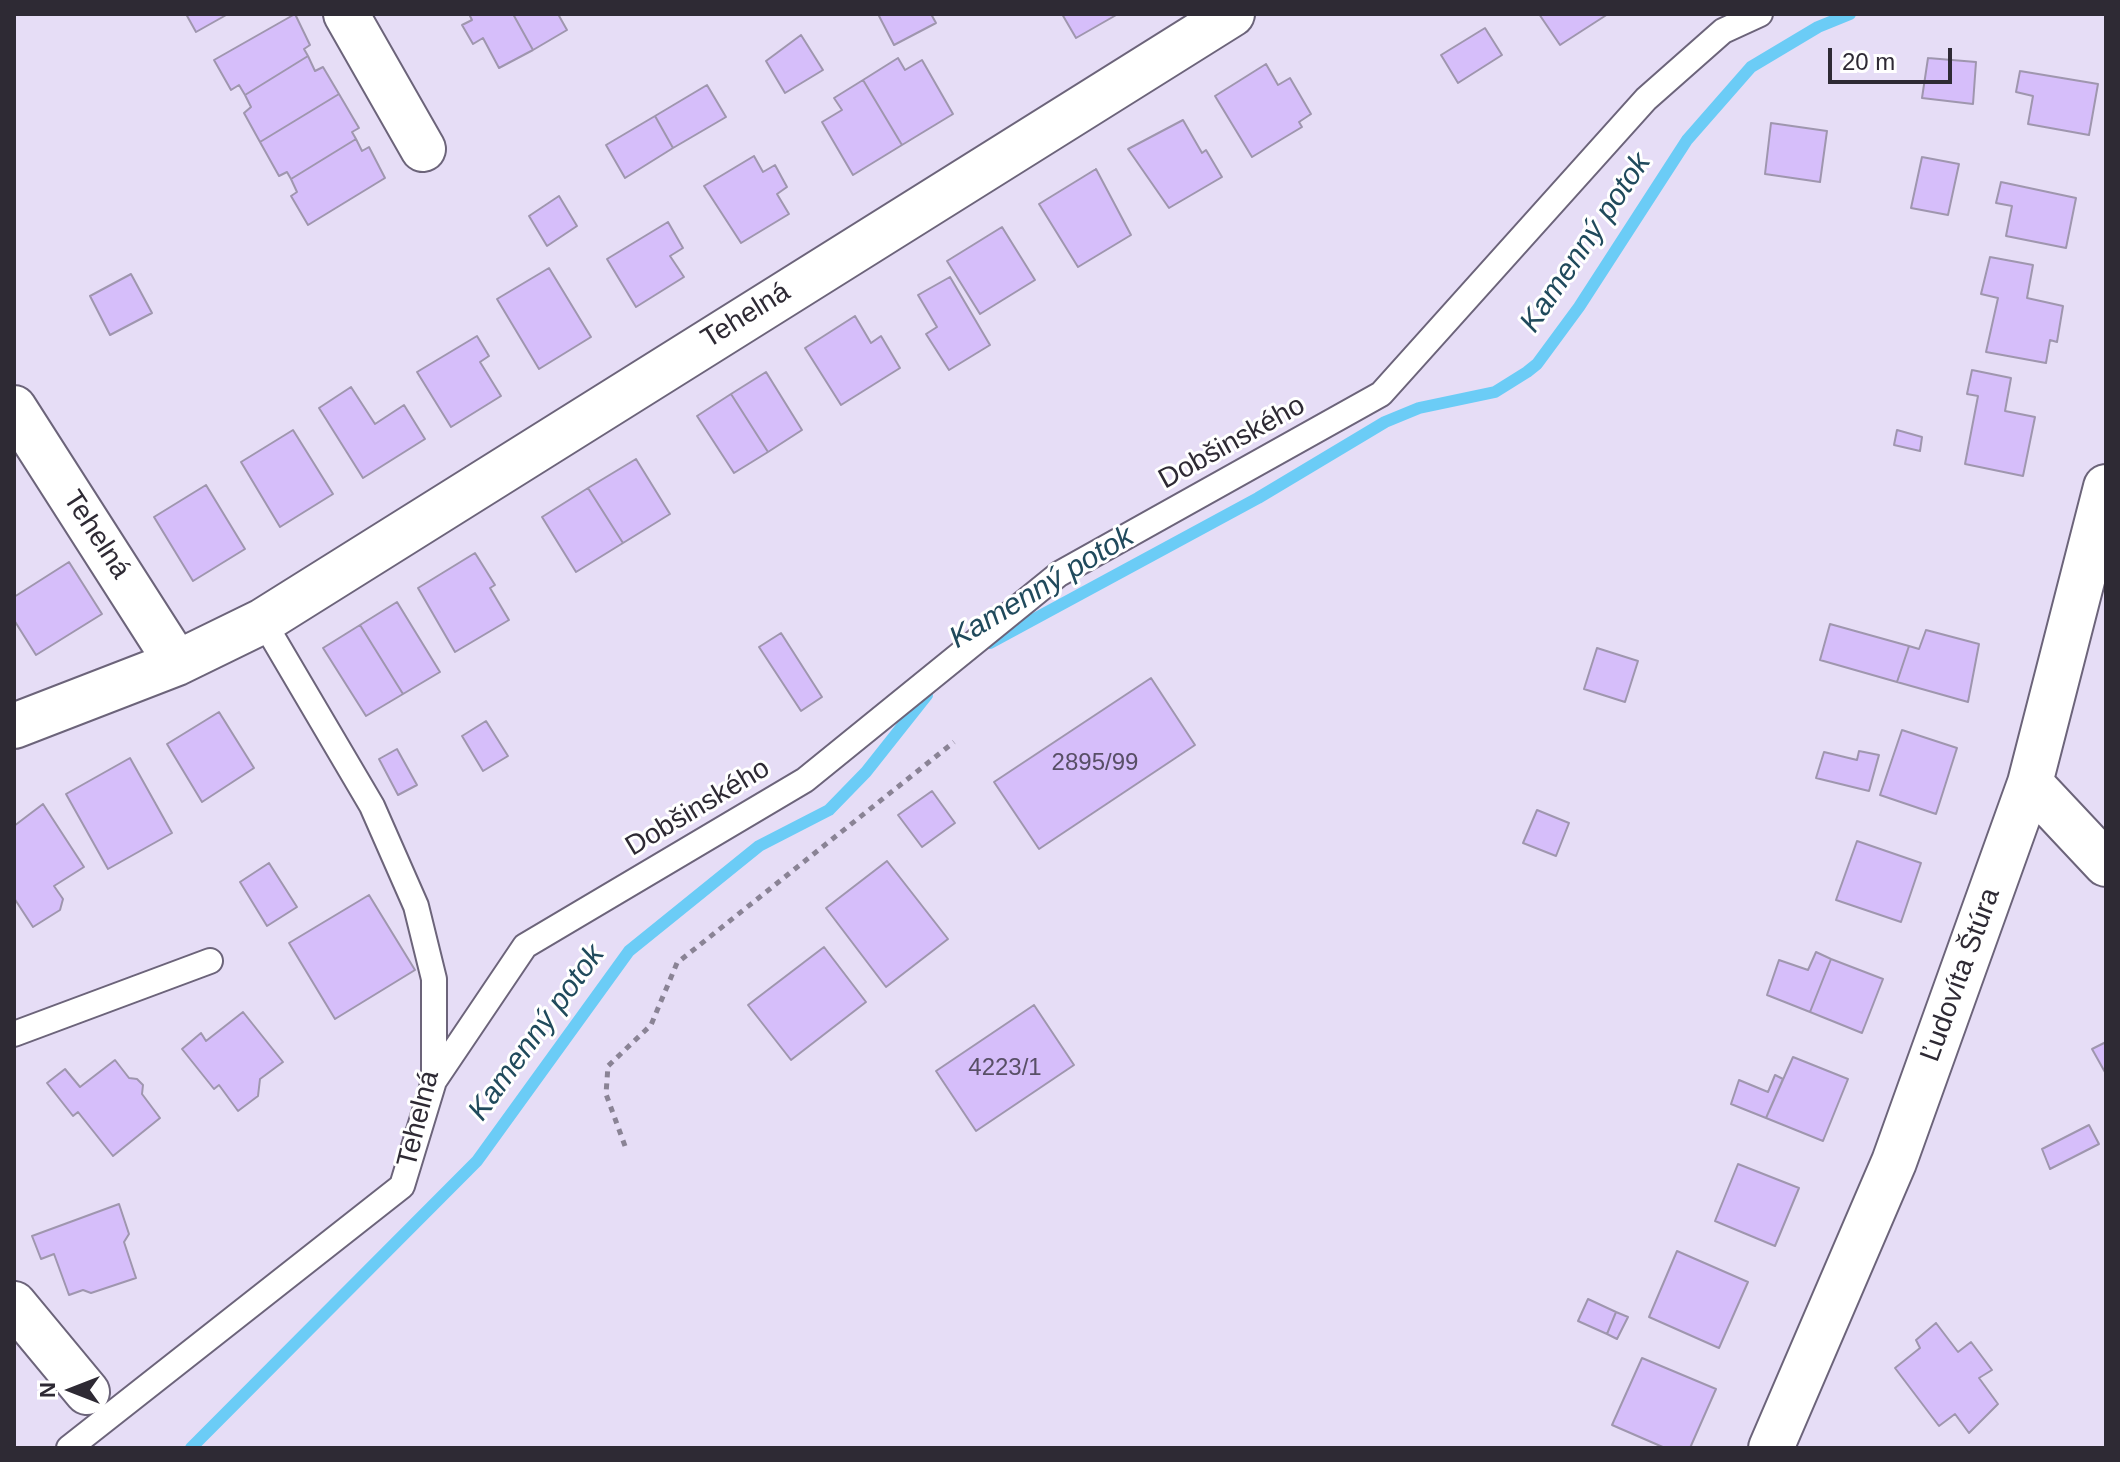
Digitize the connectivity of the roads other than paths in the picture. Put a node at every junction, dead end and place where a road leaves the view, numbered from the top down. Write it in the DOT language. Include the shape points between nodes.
graph roads {
  1 [pos="1232,14"];
  2 [pos="1760,14"];
  3 [pos="348,15"];
  4 [pos="423,149"];
  5 [pos="14,408"];
  6 [pos="2106,487"];
  7 [pos="263,621"];
  8 [pos="177,663"];
  9 [pos="14,726"];
  10 [pos="2030,783"];
  11 [pos="2106,864"];
  12 [pos="210,961"];
  13 [pos="14,1034"];
  14 [pos="434,1081"];
  15 [pos="14,1304"];
  16 [pos="98,1406"];
  17 [pos="69,1448"];
  18 [pos="1771,1448"];
  1 -- 7 [label="street, Tehelná"];
  2 -- 14 [label="lane, Dobšinského" via="1723,31 1646,99 1381,394 1059,574 805,780 525,946"];
  3 -- 4 [label="street"];
  5 -- 8 [label="street, Tehelná"];
  6 -- 10 [label="street, Ľudovíta Štúra"];
  7 -- 8 [label="street, Tehelná"];
  7 -- 14 [label="lane, Tehelná" via="372,806 416,906 434,979"];
  8 -- 9 [label="street, Tehelná"];
  10 -- 11 [label="street"];
  10 -- 18 [label="street, Ľudovíta Štúra" via="1894,1162"];
  12 -- 13 [label="lane"];
  14 -- 16 [label="lane, Tehelná" via="402,1186"];
  15 -- 16 [label="street"];
  16 -- 17 [label="lane, Tehelná"];
}
